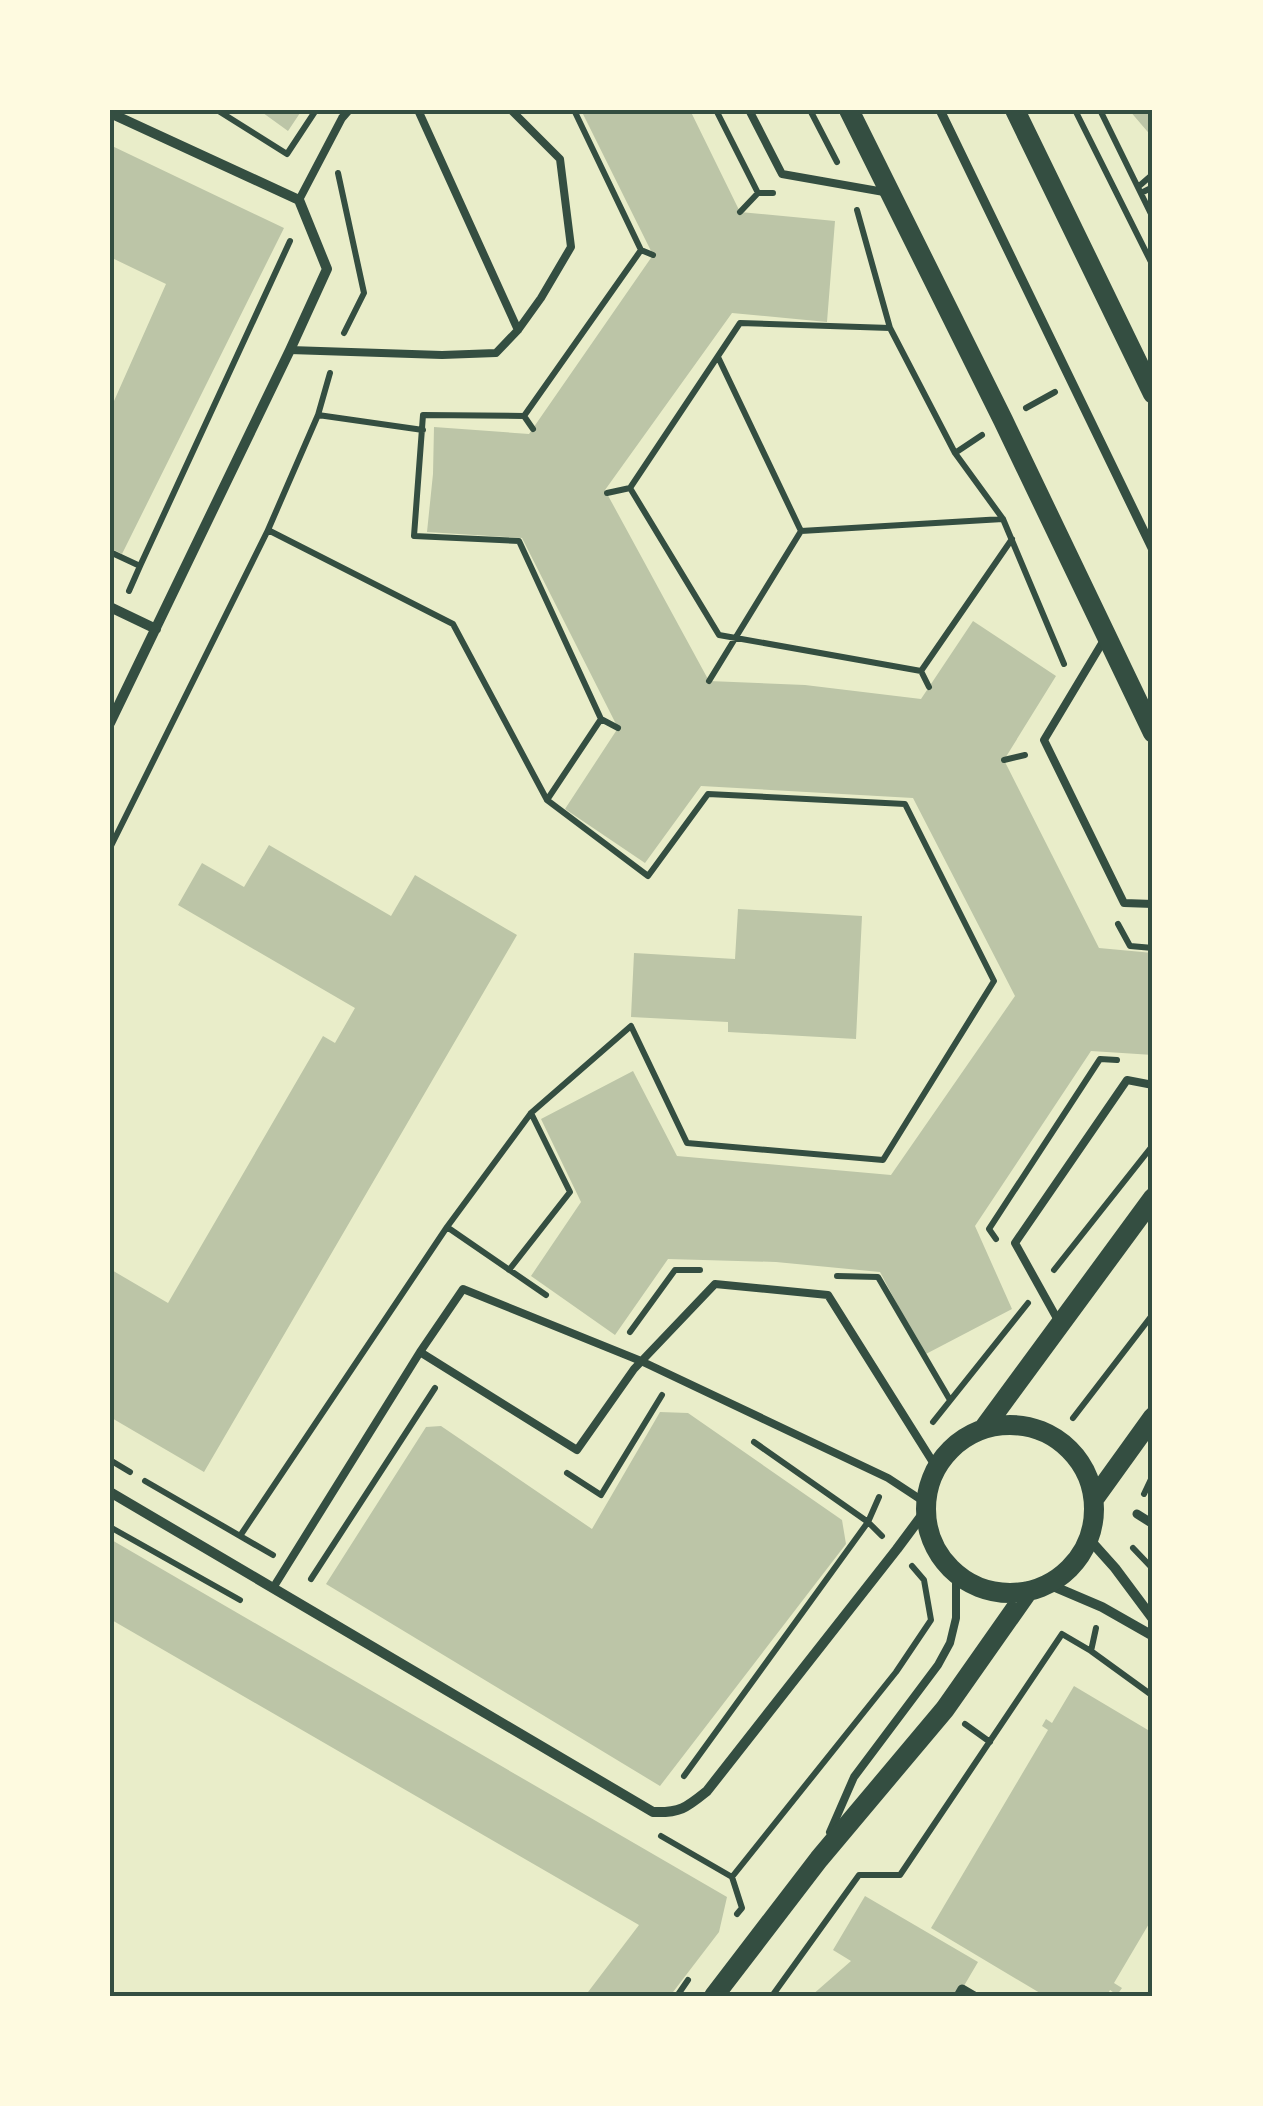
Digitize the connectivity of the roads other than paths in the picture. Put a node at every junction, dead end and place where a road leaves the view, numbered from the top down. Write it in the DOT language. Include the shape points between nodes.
graph roads {
  1 [pos="350,110"];
  2 [pos="418,110"];
  3 [pos="511,110"];
  4 [pos="749,110"];
  5 [pos="849,110"];
  6 [pos="940,110"];
  7 [pos="1015,110"];
  8 [pos="116,113"];
  9 [pos="890,193"];
  10 [pos="299,200"];
  11 [pos="518,330"];
  12 [pos="290,350"];
  13 [pos="1153,394"];
  14 [pos="1153,550"];
  15 [pos="110,607"];
  16 [pos="156,629"];
  17 [pos="1106,636"];
  18 [pos="110,723"];
  19 [pos="1153,733"];
  20 [pos="1153,904"];
  21 [pos="1153,1085"];
  22 [pos="1153,1198"];
  23 [pos="1060,1325"];
  24 [pos="420,1352"];
  25 [pos="641,1361"];
  26 [pos="1153,1417"];
  27 [pos="984,1428"];
  28 [pos="936,1468"];
  29 [pos="110,1492"];
  30 [pos="1094,1499"];
  31 [pos="926,1506"];
  32 [pos="1137,1514"];
  33 [pos="1153,1524"];
  34 [pos="1090,1539"];
  35 [pos="956,1574"];
  36 [pos="273,1588"];
  37 [pos="1038,1588"];
  38 [pos="1153,1619"];
  39 [pos="1153,1636"];
  40 [pos="819,1859"];
  41 [pos="714,1996"];
  42 [pos="958,1996"];
  43 [pos="974,1996"];
  1 -- 10 [label="lane"];
  2 -- 11 [label="lane"];
  3 -- 11 [label="lane" via="560,159 572,247"];
  4 -- 9 [label="lane" via="782,174"];
  5 -- 9 [label="main road"];
  6 -- 14 [label="street"];
  7 -- 13 [label="main road"];
  8 -- 10 [label="street"];
  9 -- 17 [label="main road"];
  10 -- 12 [label="street" via="328,269"];
  11 -- 12 [label="lane" via="496,353"];
  12 -- 16 [label="street"];
  15 -- 16 [label="street"];
  16 -- 18 [label="street"];
  17 -- 19 [label="main road"];
  17 -- 20 [label="lane" via="1044,740 1124,903"];
  21 -- 23 [label="lane" via="1126,1080 1015,1243"];
  22 -- 23 [label="main road"];
  23 -- 27 [label="main road"];
  24 -- 25 [label="lane" via="462,1289"];
  24 -- 25 [label="lane" via="578,1450"];
  24 -- 36 [label="lane"];
  25 -- 28 [label="lane" via="714,1284 828,1295"];
  25 -- 31 [label="lane" via="888,1478"];
  26 -- 30 [label="main road"];
  27 -- 28 [label="main road" via="956,1443"];
  27 -- 30 [label="main road" via="1033,1427 1056,1437 1088,1474"];
  28 -- 31 [label="main road"];
  29 -- 36 [label="street"];
  30 -- 34 [label="main road"];
  31 -- 35 [label="main road" via="934,1545"];
  31 -- 36 [label="street" via="707,1791 670,1813 652,1812"];
  32 -- 33 [label="street"];
  34 -- 37 [label="main road" via="1066,1572"];
  34 -- 38 [label="street"];
  35 -- 37 [label="main road" via="1003,1592"];
  35 -- 40 [label="lane" via="950,1643 854,1777"];
  37 -- 39 [label="street" via="1102,1607"];
  37 -- 40 [label="main road"];
  40 -- 41 [label="main road"];
  42 -- 43 [label="street" via="962,1988"];
}
